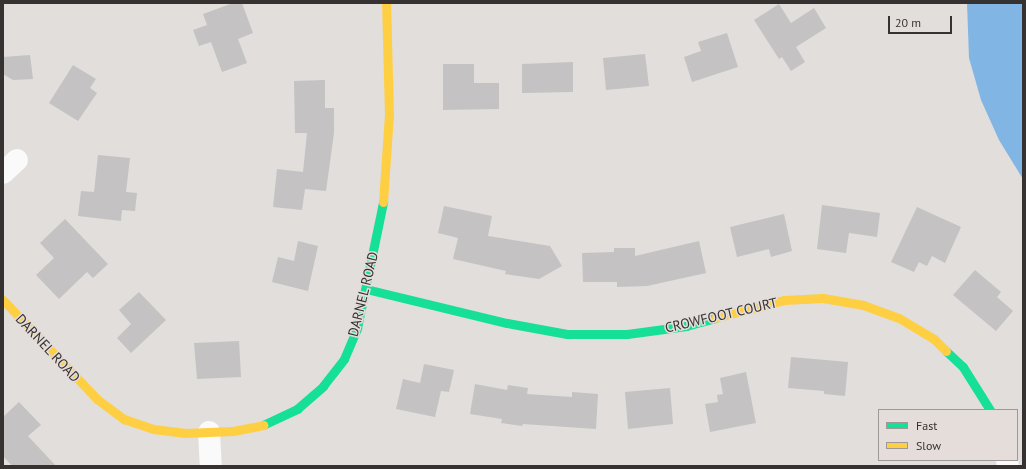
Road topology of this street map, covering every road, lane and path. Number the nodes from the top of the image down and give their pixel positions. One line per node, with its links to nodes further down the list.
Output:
1 (386, 3): 2 (street, DARNEL ROAD)
2 (366, 288): 4 (street, CROWFOOT COURT); 5 (street, DARNEL ROAD)
3 (3, 300): 5 (street, DARNEL ROAD)
4 (989, 409)
5 (209, 432): 6 (street)
6 (211, 466)

